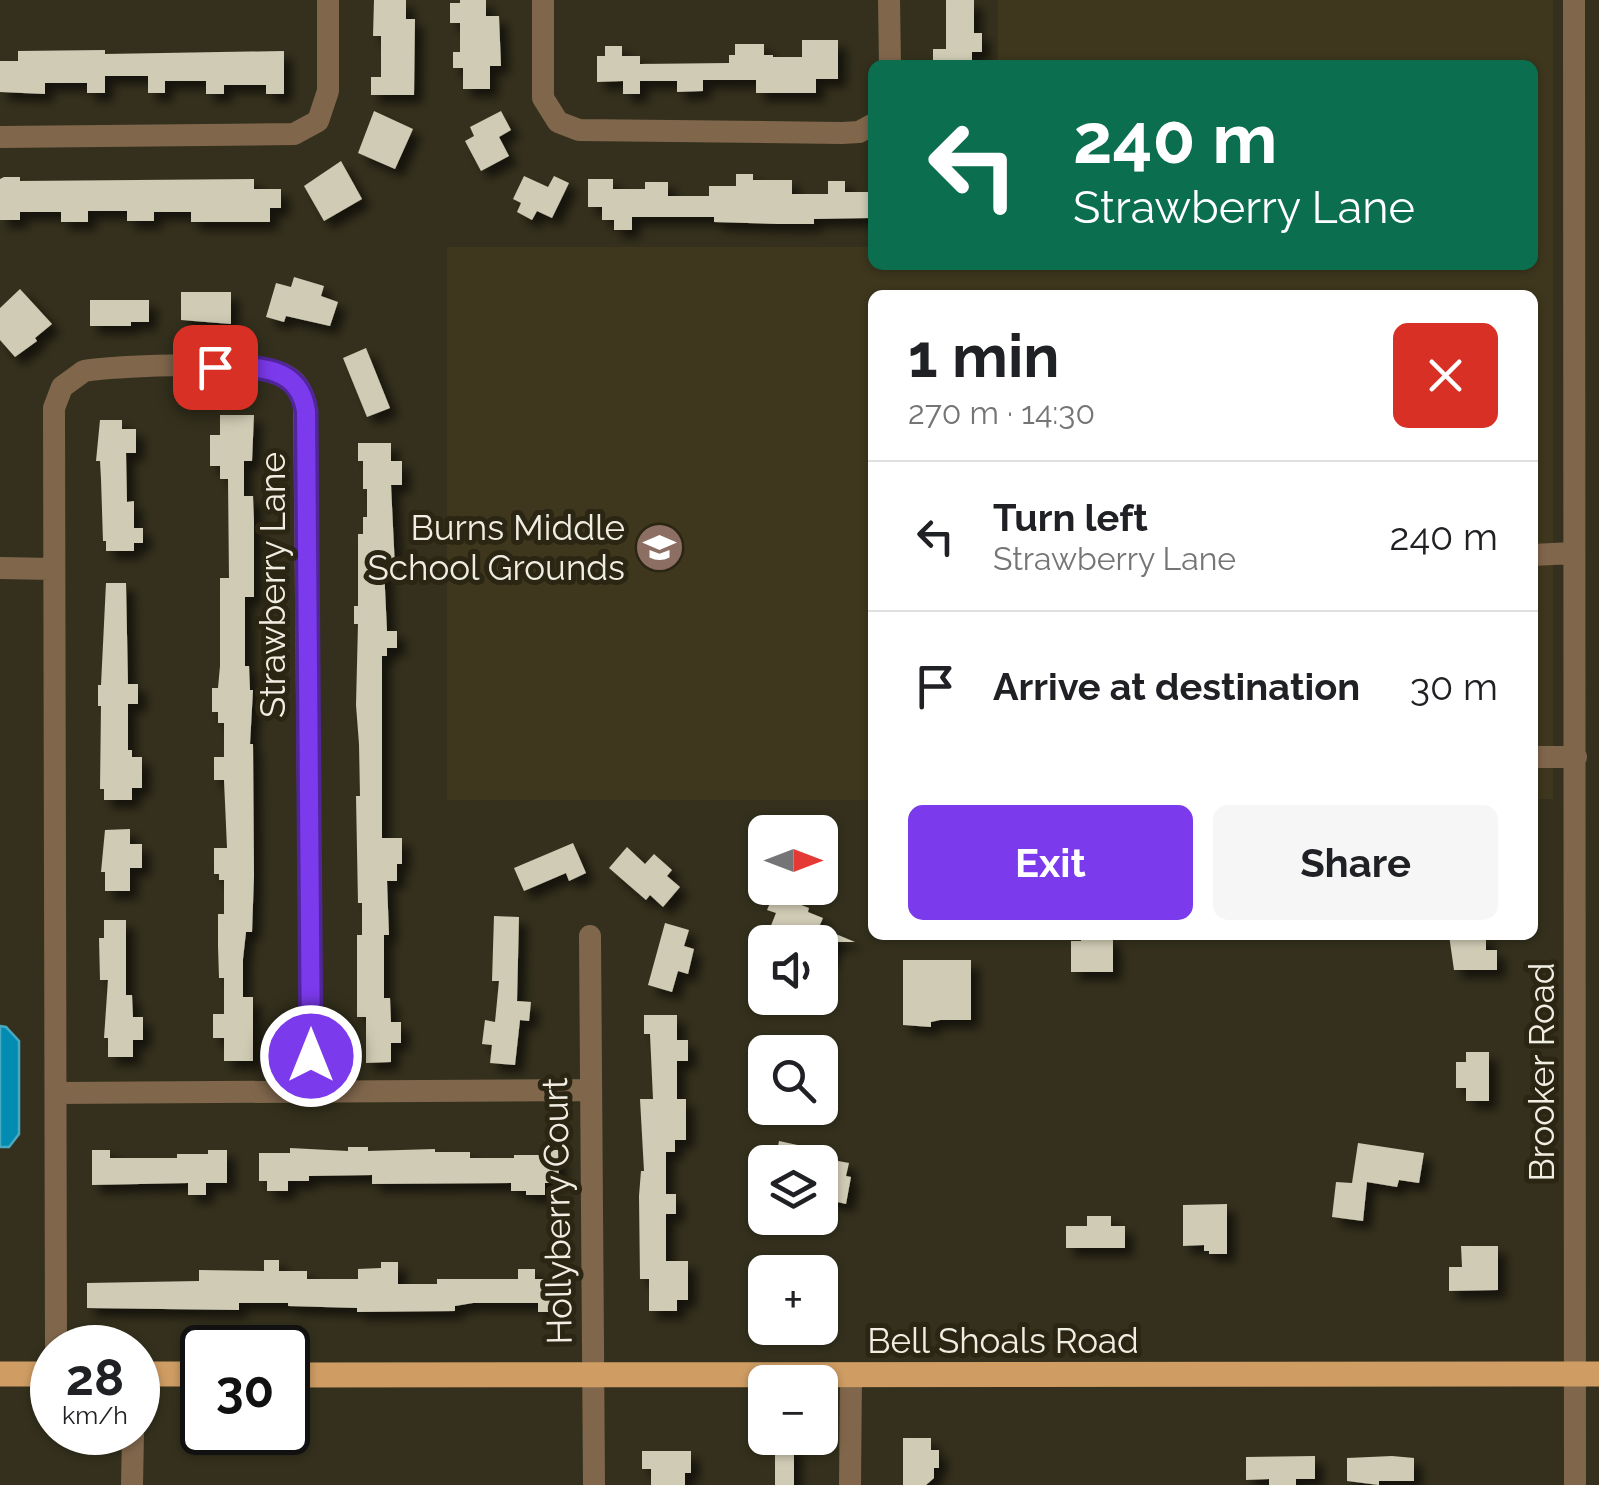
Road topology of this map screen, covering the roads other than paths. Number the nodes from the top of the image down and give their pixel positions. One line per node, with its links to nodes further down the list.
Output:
1 (328, 0): 7 (street)
2 (543, 0): 6 (street)
3 (890, 0): 5 (street)
4 (1574, 0): 8 (street, Brooker Road)
5 (890, 60)
6 (868, 127)
7 (0, 137)
8 (1574, 553): 9 (street); 12 (street, Brooker Road)
9 (1538, 555)
10 (0, 568): 11 (street)
11 (53, 569): 17 (street, Strawberry Lane); 18 (street, Strawberry Lane)
12 (1576, 756): 13 (street); 14 (street, Brooker Road)
13 (1538, 757)
14 (1587, 916): 23 (street, Brooker Road)
15 (590, 936): 16 (street, Hollyberry Court)
16 (589, 1090): 18 (street); 24 (street, Hollyberry Court)
17 (56, 1093): 18 (street); 19 (street, Strawberry Lane)
18 (312, 1094)
19 (56, 1325)
20 (0, 1374): 21 (main road)
21 (30, 1374)
22 (310, 1374): 24 (main road, Bell Shoals Road)
23 (1587, 1374): 25 (main road, Bell Shoals Road); 30 (street, Brooker Road)
24 (594, 1375): 25 (main road, Bell Shoals Road); 28 (street, Hollyberry Court)
25 (852, 1376): 29 (street)
26 (133, 1455): 27 (street)
27 (132, 1485)
28 (594, 1485)
29 (850, 1485)
30 (1575, 1485)

